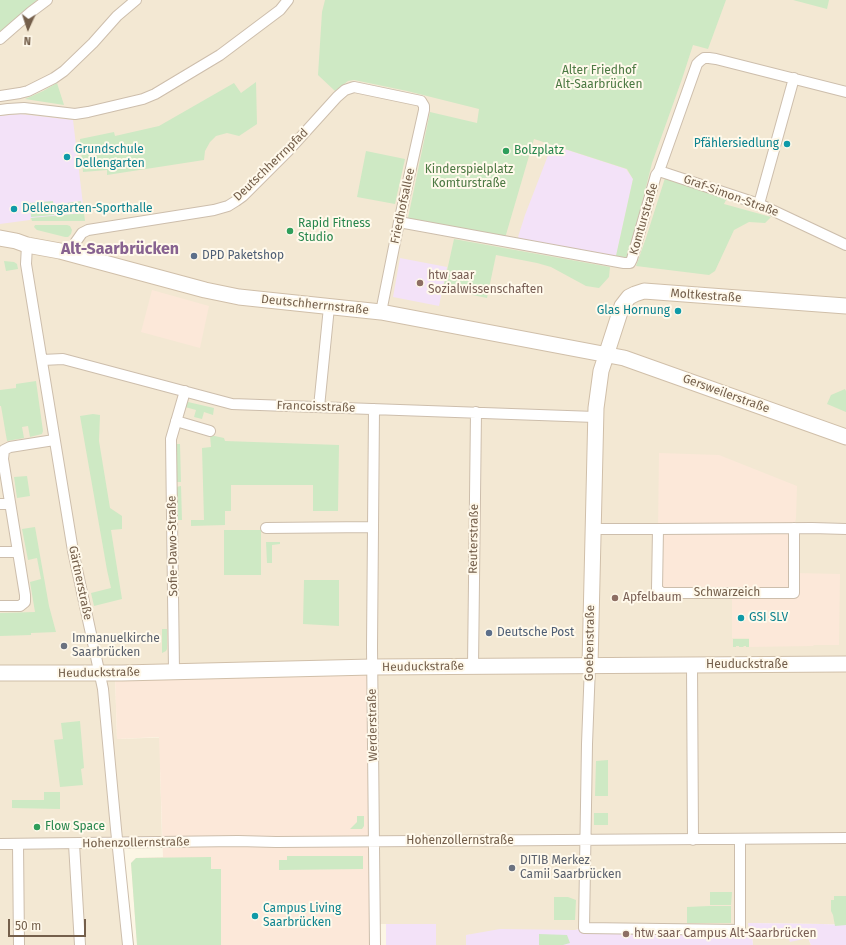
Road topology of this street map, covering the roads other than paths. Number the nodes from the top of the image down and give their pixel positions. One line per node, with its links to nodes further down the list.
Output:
1 (47, 0): 4 (street)
2 (136, 0): 7 (street)
3 (288, 0): 9 (street)
4 (0, 39)
5 (794, 78): 6 (street); 10 (street, Komturstraße); 11 (street)
6 (846, 92)
7 (0, 96)
8 (421, 101): 12 (street, Friedhofsallee); 17 (street, Deutschherrnpfad)
9 (0, 110)
10 (659, 171): 11 (street, Graf-Simon-Straße); 12 (street, Komturstraße)
11 (759, 204): 15 (street, Graf-Simon-Straße)
12 (399, 222): 20 (street, Friedhofsallee)
13 (0, 238): 14 (street, Deutschherrnstraße)
14 (27, 245): 16 (street, Deutschherrnstraße); 17 (street, Deutschherrnstraße); 22 (street, Gärtnerstraße)
15 (846, 245)
16 (0, 248)
17 (70, 254): 18 (street, Deutschherrnstraße)
18 (329, 306): 20 (street, Deutschherrnstraße); 24 (street)
19 (846, 306): 21 (street, Moltkestraße)
20 (381, 312): 21 (street, Deutschherrnstraße)
21 (606, 355): 27 (street, Goebenstraße); 30 (street, Gersweilerstraße)
22 (42, 360): 23 (street, Francoisstraße); 31 (street, Gärtnerstraße)
23 (185, 391): 24 (street, Francoisstraße); 28 (street, Sofie-Dawo-Straße)
24 (319, 407): 25 (street, Francoisstraße)
25 (374, 408): 26 (street, Francoisstraße); 34 (street, Werderstraße)
26 (476, 412): 27 (street, Francoisstraße); 44 (street, Reuterstraße)
27 (595, 417): 36 (street, Goebenstraße)
28 (176, 420): 29 (street); 47 (street, Sofie-Dawo-Straße)
29 (210, 431)
30 (846, 437)
31 (54, 440): 32 (street); 48 (street, Gärtnerstraße)
32 (5, 504): 40 (street)
33 (266, 528): 34 (street)
34 (373, 528): 46 (street, Werderstraße)
35 (794, 528): 37 (street); 37 (street, Schwarzeich); 38 (street)
36 (593, 529): 37 (street); 45 (street, Goebenstraße)
37 (658, 529)
38 (846, 529)
39 (0, 552): 40 (street)
40 (18, 552): 41 (street)
41 (0, 606)
42 (846, 664): 43 (street, Heuduckstraße)
43 (692, 665): 45 (street, Heuduckstraße); 53 (street)
44 (473, 666): 45 (street, Heuduckstraße); 46 (street, Heuduckstraße)
45 (590, 666): 52 (street, Goebenstraße)
46 (372, 667): 47 (street, Heuduckstraße); 54 (street, Werderstraße)
47 (174, 671): 48 (street, Heuduckstraße)
48 (100, 673): 49 (street, Heuduckstraße); 55 (street, Gärtnerstraße)
49 (0, 674)
50 (846, 838): 51 (street, Hohenzollernstraße)
51 (740, 839): 52 (street, Goebenstraße); 53 (street, Hohenzollernstraße)
52 (586, 840): 53 (street, Hohenzollernstraße); 54 (street, Hohenzollernstraße)
53 (693, 840)
54 (374, 841): 55 (street, Hohenzollernstraße); 62 (street, Werderstraße)
55 (117, 843): 58 (street, Hohenzollernstraße); 61 (street, Gärtnerstraße)
56 (0, 844): 57 (street, Hohenzollernstraße)
57 (18, 844): 58 (street, Hohenzollernstraße); 59 (street)
58 (74, 844): 60 (street, Hohenzollernstraße)
59 (19, 945)
60 (80, 945)
61 (128, 945)
62 (375, 945)

